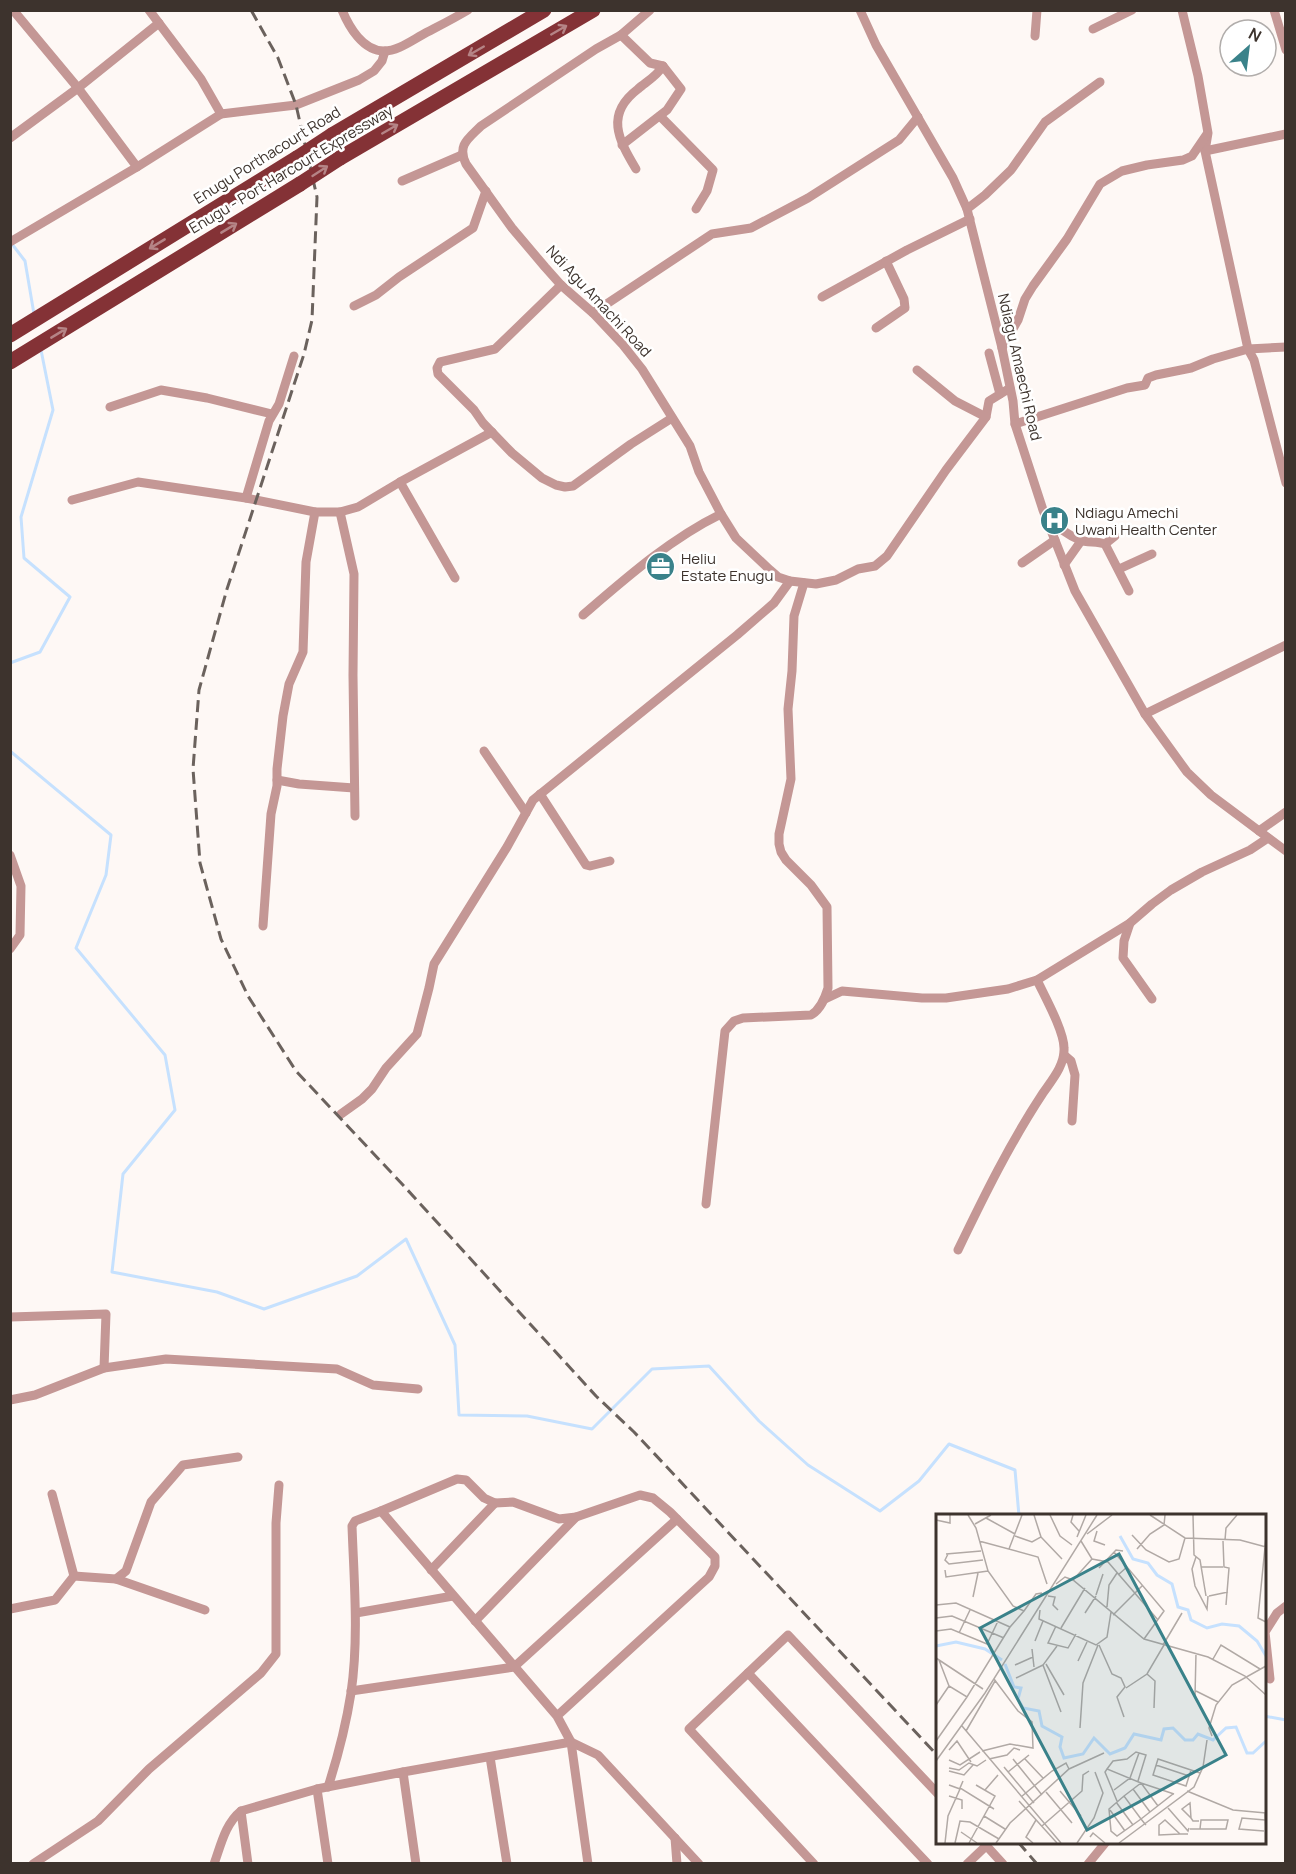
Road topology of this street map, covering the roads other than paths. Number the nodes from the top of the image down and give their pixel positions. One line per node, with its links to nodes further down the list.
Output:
1 (13, 10): 21 (street)
2 (149, 10): 13 (street)
3 (342, 10): 18 (street)
4 (468, 10): 18 (street)
5 (544, 10): 44 (highway, Enugu Porthacourt Road, one-way to 44, bridge)
6 (593, 10): 50 (highway, Enugu - Port Harcourt Expressway, one-way to 6, bridge)
7 (650, 10): 15 (street)
8 (1037, 10): 16 (street)
9 (1132, 10): 14 (street)
10 (1182, 10): 25 (street)
11 (1274, 10): 17 (street)
12 (862, 11): 24 (street, Ndiagu Amaechi Road)
13 (159, 23): 21 (street); 22 (street)
14 (1093, 29)
15 (621, 35): 19 (street); 30 (street)
16 (1035, 36)
17 (1286, 50)
18 (385, 51): 22 (street)
19 (663, 66): 23 (street); 28 (street)
20 (1100, 82): 36 (street)
21 (78, 88): 27 (street); 31 (street)
22 (221, 114): 31 (street)
23 (660, 116): 28 (street); 35 (street)
24 (918, 117): 36 (street, Ndiagu Amaechi Road); 42 (street)
25 (1208, 133): 29 (street); 46 (street)
26 (1286, 134): 29 (street)
27 (10, 138)
28 (622, 146): 32 (street)
29 (1205, 151): 47 (street)
30 (462, 155): 33 (street); 34 (street, Ndi Agu Amachi Road)
31 (137, 167): 37 (street)
32 (636, 169)
33 (402, 181)
34 (486, 191): 39 (street, Ndi Agu Amachi Road); 41 (street)
35 (696, 209)
36 (968, 214): 38 (street); 46 (street, Ndiagu Amaechi Road)
37 (10, 242)
38 (886, 261): 40 (street); 43 (street)
39 (561, 285): 42 (street, Ndi Agu Amachi Road); 59 (street)
40 (822, 297)
41 (354, 306)
42 (593, 313): 57 (street, Ndi Agu Amachi Road)
43 (876, 328)
44 (10, 335)
45 (1286, 347): 47 (street)
46 (1002, 348): 52 (street, Ndiagu Amaechi Road)
47 (1248, 349): 58 (street); 61 (street)
48 (988, 353): 53 (street)
49 (294, 356): 55 (street)
50 (10, 362)
51 (917, 370): 56 (street)
52 (1010, 388): 53 (street, Ndi Agu Amachi Road); 58 (street, Ndiagu Amaechi Road)
53 (1000, 394): 56 (street, Ndi Agu Amachi Road)
54 (110, 407): 55 (street)
55 (272, 414): 62 (street)
56 (986, 417): 78 (street, Ndi Agu Amachi Road)
57 (672, 418): 59 (street); 67 (street, Ndi Agu Amachi Road)
58 (1015, 424): 64 (street, Ndiagu Amaechi Road)
59 (492, 432): 60 (street)
60 (400, 482): 66 (street); 76 (street)
61 (1286, 483)
62 (246, 498): 63 (street); 65 (street)
63 (72, 500)
64 (1043, 510): 69 (street, Ndiagu Amaechi Road); 70 (street)
65 (315, 512): 66 (street); 84 (street)
66 (340, 512): 85 (street)
67 (721, 514): 77 (street, Ndi Agu Amachi Road); 80 (street)
68 (1115, 536): 71 (street)
69 (1055, 540): 73 (street); 74 (street, Ndiagu Amaechi Road)
70 (1081, 541): 71 (street); 74 (street)
71 (1104, 544): 75 (street)
72 (1152, 554): 75 (street)
73 (1022, 563)
74 (1064, 565): 82 (street, Ndiagu Amaechi Road)
75 (1119, 569): 79 (street)
76 (455, 578)
77 (789, 581): 78 (street, Ndi Agu Amachi Road); 86 (street)
78 (804, 584): 98 (street)
79 (1129, 591)
80 (584, 615)
81 (1286, 645): 82 (street)
82 (1145, 714): 90 (street, Ndiagu Amaechi Road)
83 (484, 751): 88 (street)
84 (277, 780): 85 (street); 96 (street)
85 (354, 788): 89 (street)
86 (540, 794): 88 (street); 94 (street)
87 (1286, 812): 90 (street)
88 (526, 813): 104 (street)
89 (355, 816)
90 (1259, 831): 91 (street, Ndiagu Amaechi Road)
91 (1268, 838): 92 (street, Ndiagu Amaechi Road); 95 (street)
92 (1284, 849)
93 (10, 855): 97 (street)
94 (610, 861)
95 (1130, 923): 99 (street); 102 (street)
96 (263, 926)
97 (10, 949)
98 (829, 980): 100 (street); 101 (street)
99 (1037, 981): 100 (street); 103 (street)
100 (842, 991): 101 (street)
101 (825, 999): 106 (street)
102 (1152, 999)
103 (1064, 1055): 105 (street); 107 (street)
104 (341, 1113)
105 (1072, 1121)
106 (706, 1204)
107 (958, 1250)
108 (10, 1317): 109 (street)
109 (104, 1368): 110 (street); 111 (street)
110 (418, 1389)
111 (10, 1400)
112 (238, 1457): 121 (street)
113 (279, 1485): 145 (street)
114 (52, 1494): 120 (street)
115 (495, 1503): 116 (street); 117 (street); 119 (street)
116 (381, 1511): 119 (street); 126 (street)
117 (576, 1517): 118 (street); 127 (street)
118 (677, 1519): 130 (street); 134 (street)
119 (431, 1570): 122 (street)
120 (74, 1576): 121 (street); 124 (street)
121 (116, 1579): 125 (street)
122 (453, 1596): 126 (street); 127 (street)
123 (1286, 1606): 128 (street)
124 (10, 1609)
125 (204, 1610)
126 (356, 1613): 133 (street)
127 (475, 1621): 130 (street)
128 (1266, 1630)
129 (1266, 1641): 132 (street)
130 (514, 1667): 133 (street); 134 (street)
131 (748, 1673): 140 (street); 154 (street); 155 (street)
132 (1270, 1679)
133 (351, 1691): 138 (street)
134 (557, 1716): 135 (street)
135 (571, 1742): 136 (street); 142 (street); 151 (street)
136 (490, 1757): 137 (street); 150 (street)
137 (403, 1772): 138 (street); 149 (street)
138 (328, 1787): 139 (street)
139 (317, 1789): 141 (street); 148 (street)
140 (936, 1792)
141 (241, 1811): 146 (street); 147 (street)
142 (675, 1838): 152 (street); 153 (street)
143 (985, 1844): 156 (street); 157 (street)
144 (1104, 1844): 158 (street)
145 (33, 1863)
146 (214, 1863)
147 (248, 1863)
148 (328, 1863)
149 (416, 1863)
150 (507, 1863)
151 (588, 1863)
152 (677, 1863)
153 (699, 1863)
154 (814, 1863)
155 (928, 1863)
156 (967, 1863)
157 (1003, 1863)
158 (1088, 1863)

